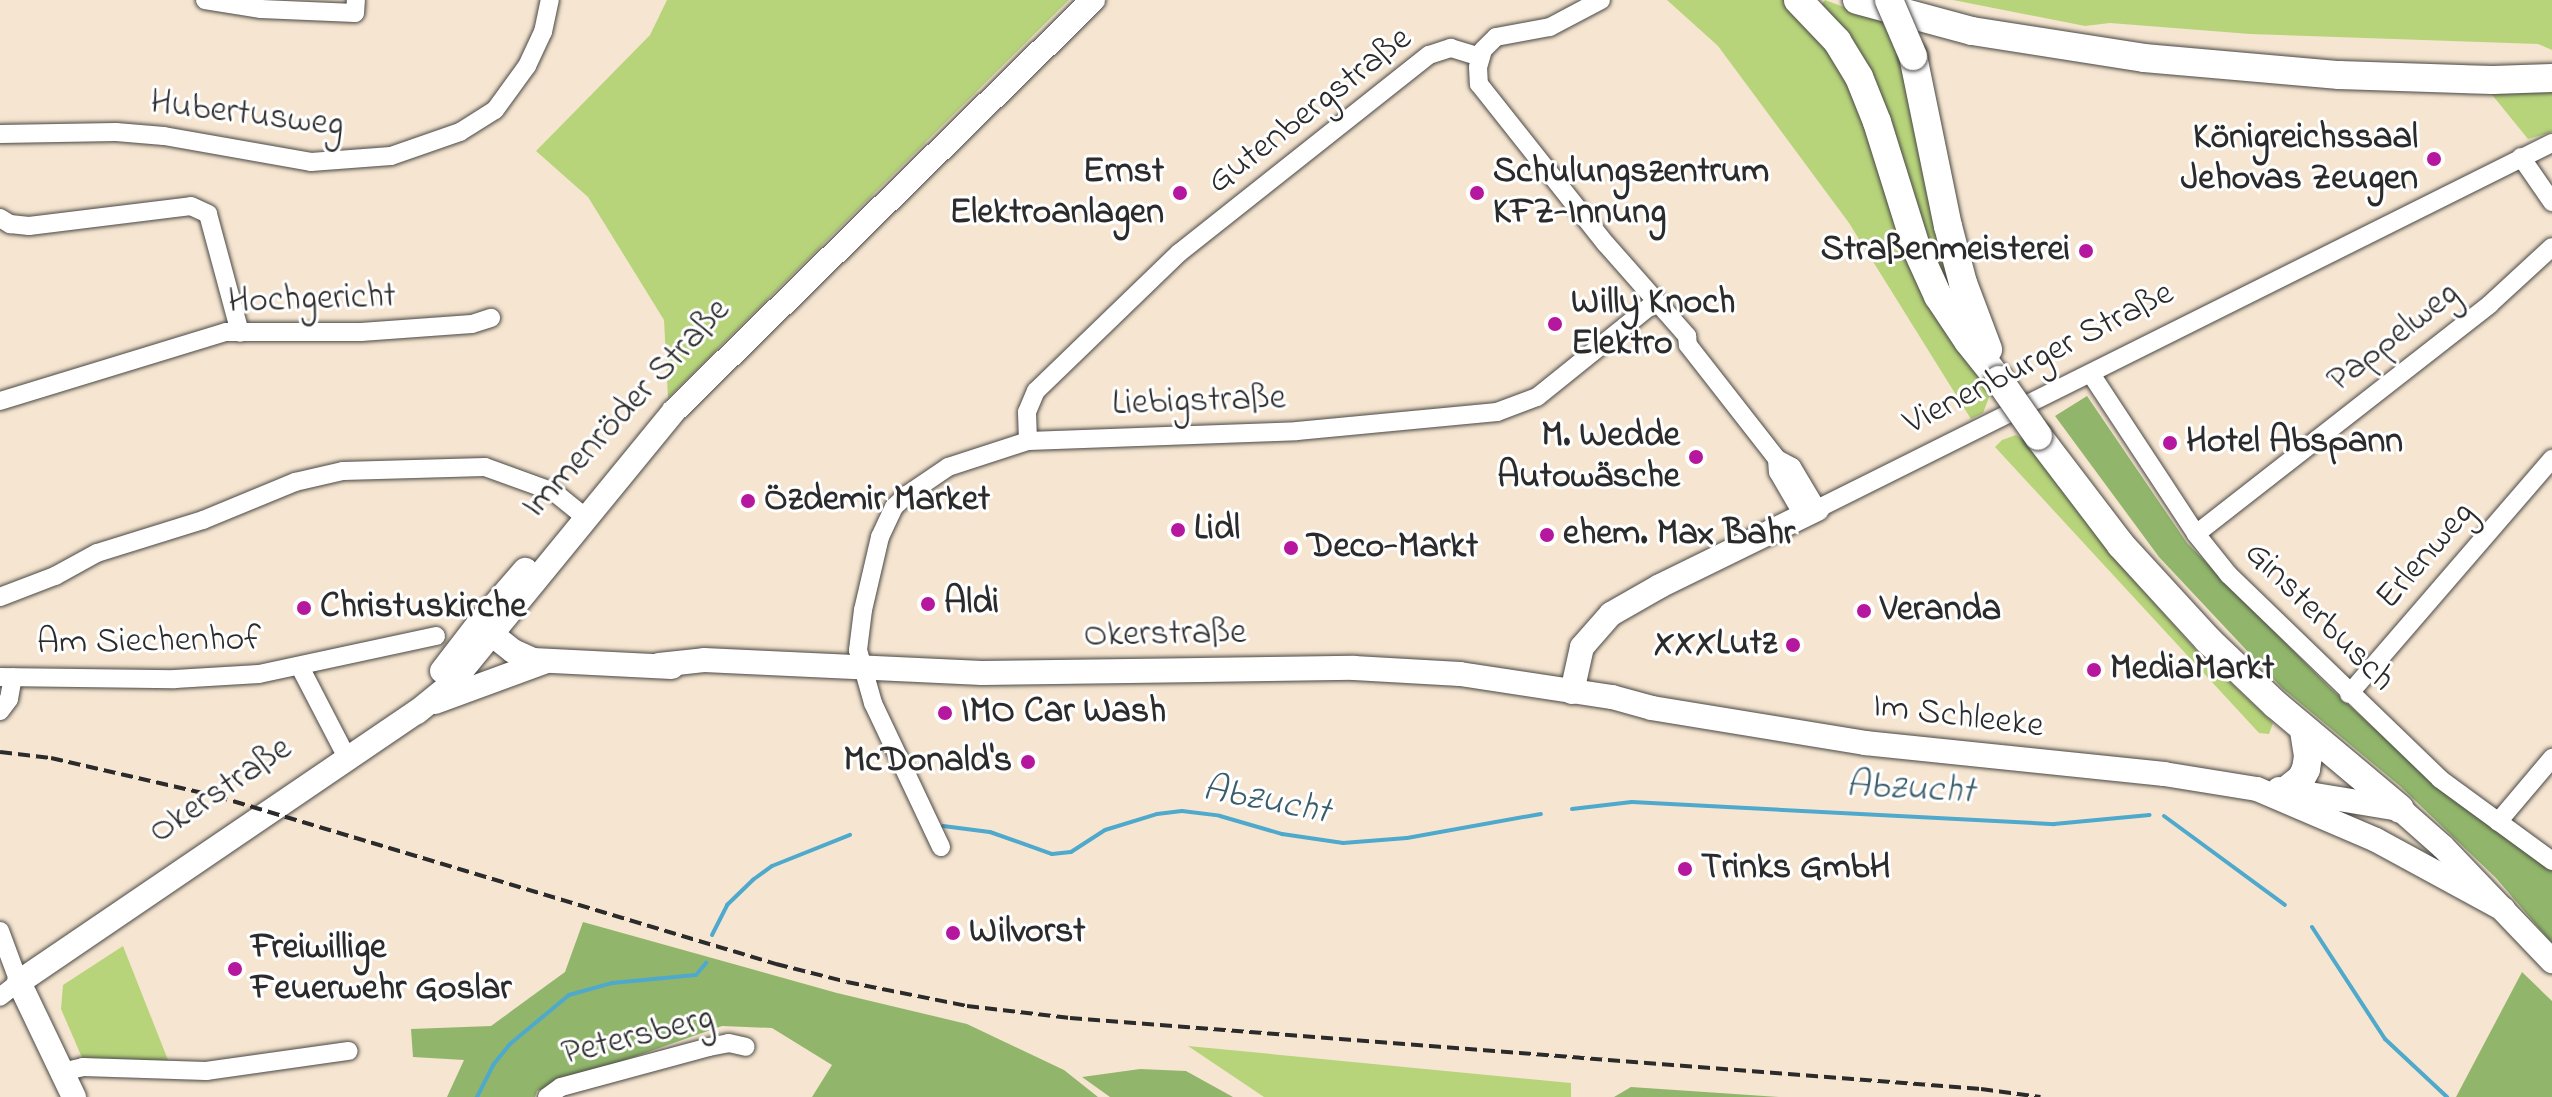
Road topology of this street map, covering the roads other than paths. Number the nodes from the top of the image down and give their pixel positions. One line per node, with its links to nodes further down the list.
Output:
1 (205, 0): 2 (street)
2 (356, 0)
3 (550, 0): 13 (street, Hubertusweg)
4 (1093, 0): 19 (main road, Immenröder Straße)
5 (1601, 0): 10 (street)
6 (1798, 0): 24 (highway)
7 (1857, 0): 12 (highway)
8 (1889, 0): 24 (highway, bridge)
9 (1913, 0): 11 (highway)
10 (1481, 57): 20 (street); 26 (street, Gutenbergstraße)
11 (2552, 60)
12 (2552, 78)
13 (0, 134)
14 (2552, 143): 15 (street, Vienenburger Straße)
15 (2521, 157): 16 (street); 23 (street, Vienenburger Straße)
16 (2552, 202)
17 (0, 218): 22 (street)
18 (2552, 247): 30 (street, Pappelweg)
19 (828, 257): 29 (main road, Immenröder Straße); 32 (main road, Immenröder Straße)
20 (1655, 302): 26 (street, Liebigstraße); 28 (street)
21 (491, 318): 22 (street, Hochgericht)
22 (240, 333): 25 (street, Hochgericht)
23 (2091, 374): 28 (street, Vienenburger Straße); 30 (street, Ginsterbusch)
24 (1999, 380): 42 (highway, bridge)
25 (0, 401)
26 (1028, 441): 36 (street, Liebigstraße)
27 (2552, 459): 39 (street, Erlenweg)
28 (1810, 512): 38 (main road, Vienenburger Straße)
29 (580, 513): 31 (street); 32 (main road, Immenröder Straße)
30 (2196, 534): 39 (street, Ginsterbusch)
31 (0, 597)
32 (483, 629): 34 (main road, Okerstraße); 40 (main road); 43 (main road, Okerstraße)
33 (436, 636): 35 (street, Am Siechenhof)
34 (549, 660): 36 (main road, Okerstraße); 40 (main road)
35 (300, 667): 37 (street, Am Siechenhof); 43 (street, Am Siechenhof)
36 (861, 669): 38 (main road, Okerstraße); 50 (street, Liebigstraße)
37 (6, 677): 41 (street)
38 (1575, 693): 46 (main road, Im Schleeke)
39 (2349, 694): 49 (street, Ginsterbusch)
40 (425, 705): 45 (main road, Okerstraße)
41 (0, 711)
42 (2304, 730): 47 (highway); 48 (highway)
43 (344, 752): 45 (main road, Okerstraße)
44 (2552, 758): 49 (street)
45 (309, 780): 56 (main road, Okerstraße)
46 (2257, 789): 47 (main road, Im Schleeke); 52 (main road, Im Schleeke)
47 (2288, 789): 48 (main road, Im Schleeke)
48 (2400, 809): 52 (main road, Im Schleeke)
49 (2498, 822): 51 (street, Ginsterbusch)
50 (941, 847)
51 (2552, 861)
52 (2503, 909): 55 (main road, Im Schleeke)
53 (0, 931): 56 (street)
54 (0, 947): 56 (street)
55 (2552, 961)
56 (10, 981): 59 (main road)
57 (746, 1047): 62 (street, Petersberg)
58 (349, 1051): 59 (street)
59 (62, 1072): 60 (main road); 61 (main road)
60 (67, 1097)
61 (74, 1097)
62 (547, 1097)

